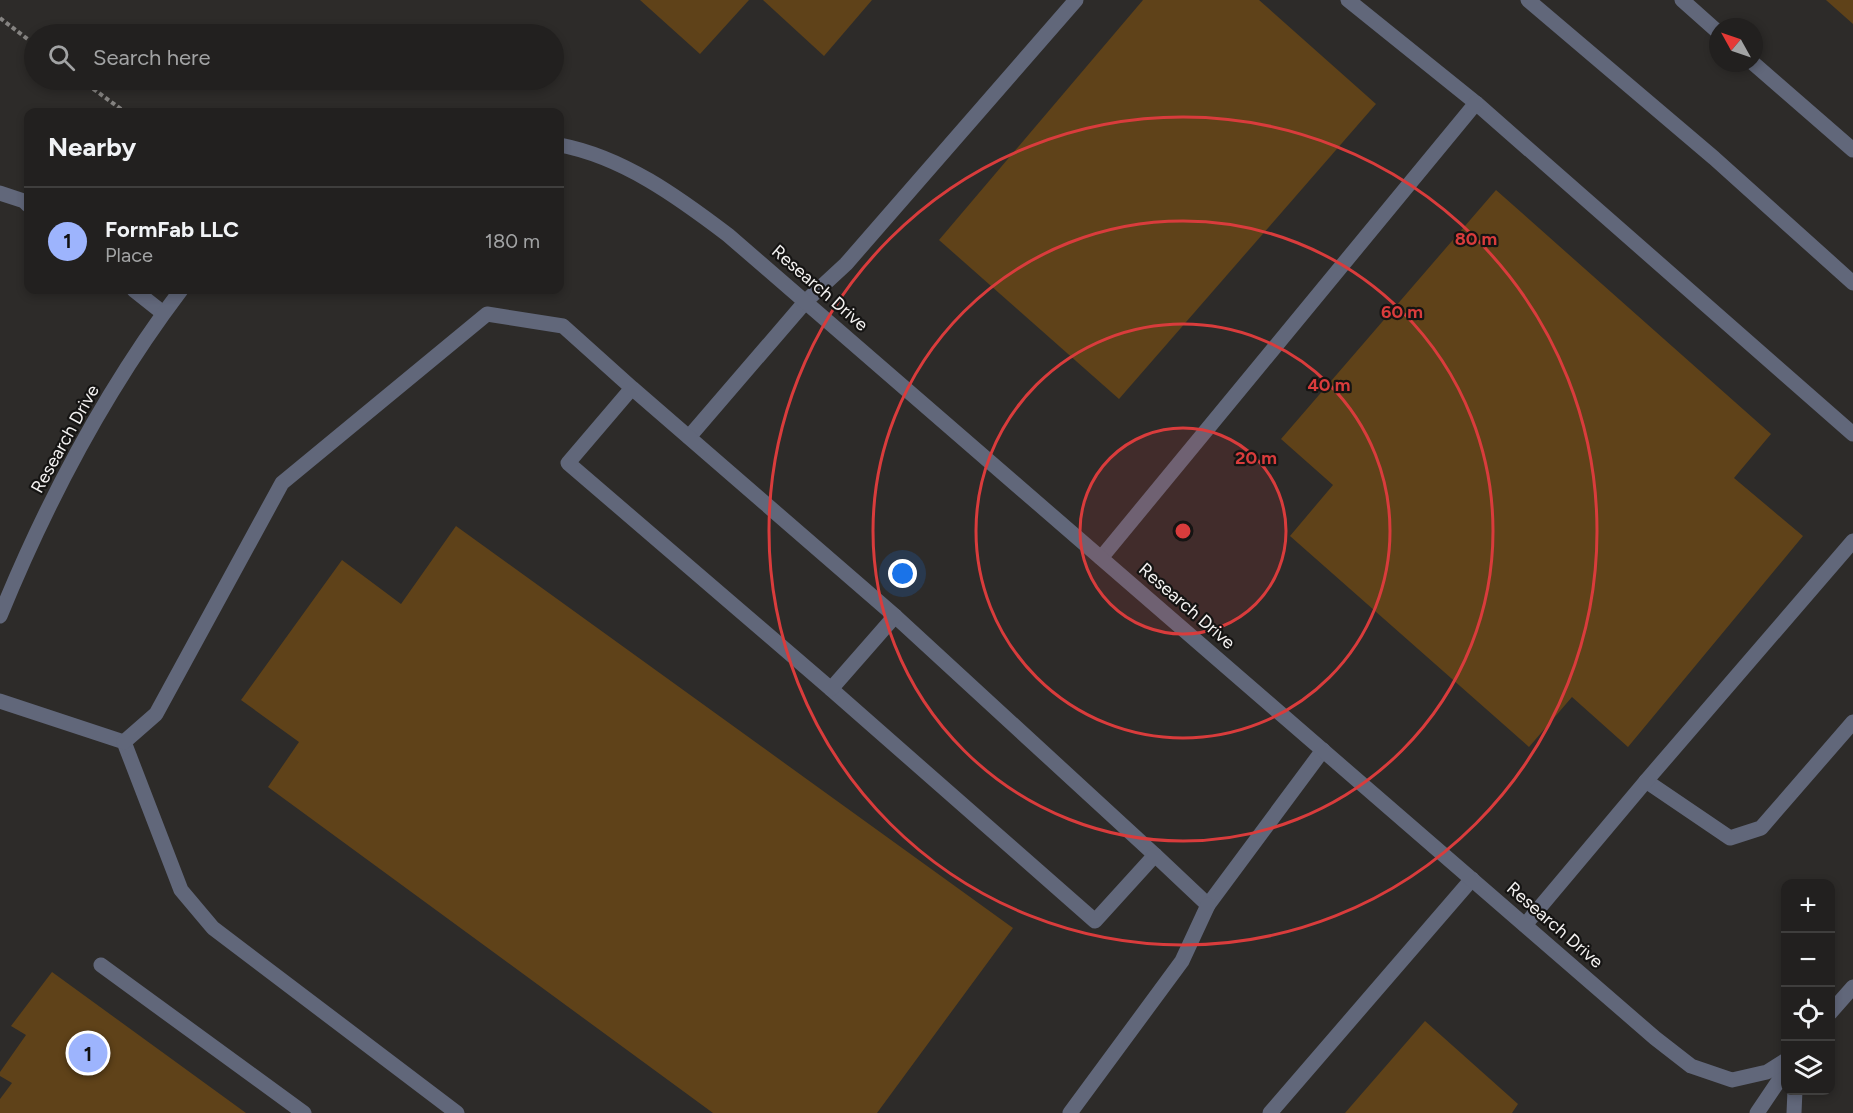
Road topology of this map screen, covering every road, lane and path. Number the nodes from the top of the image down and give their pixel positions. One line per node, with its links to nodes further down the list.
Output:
1 (1076, 0): 19 (street)
2 (1348, 0): 10 (street)
3 (1528, 0): 16 (street)
4 (1682, 0): 6 (street)
5 (0, 18): 7 (path)
6 (1709, 25)
7 (24, 36)
8 (1763, 72): 13 (street)
9 (95, 90): 11 (path)
10 (1476, 104): 22 (street); 25 (street)
11 (120, 108)
12 (564, 146): 19 (street, Research Drive)
13 (1853, 150)
14 (0, 193): 15 (street)
15 (24, 202)
16 (1853, 283)
17 (139, 294): 20 (street)
18 (178, 294): 20 (street, Research Drive)
19 (806, 302): 23 (street); 25 (street, Research Drive)
20 (163, 313): 26 (street, Research Drive)
21 (632, 388): 23 (street); 28 (street); 31 (street)
22 (1853, 434)
23 (689, 438): 27 (street)
24 (1853, 541): 33 (street)
25 (1101, 558): 32 (street, Research Drive)
26 (0, 616)
27 (895, 616): 28 (street); 34 (street)
28 (831, 689): 34 (street)
29 (0, 701): 31 (street)
30 (1853, 722): 33 (street)
31 (124, 742): 45 (street)
32 (1323, 750): 35 (street, Research Drive); 36 (street)
33 (1646, 781): 37 (street)
34 (1155, 855): 36 (street)
35 (1472, 879): 37 (street, Research Drive); 47 (street)
36 (1208, 904): 46 (street)
37 (1526, 925): 41 (street, Research Drive)
38 (101, 964): 44 (street)
39 (1853, 987): 40 (street)
40 (1835, 1007)
41 (1781, 1063)
42 (1781, 1076): 48 (street)
43 (1795, 1095): 49 (street)
44 (304, 1113)
45 (457, 1113)
46 (1070, 1113)
47 (1270, 1113)
48 (1757, 1113)
49 (1794, 1113)

